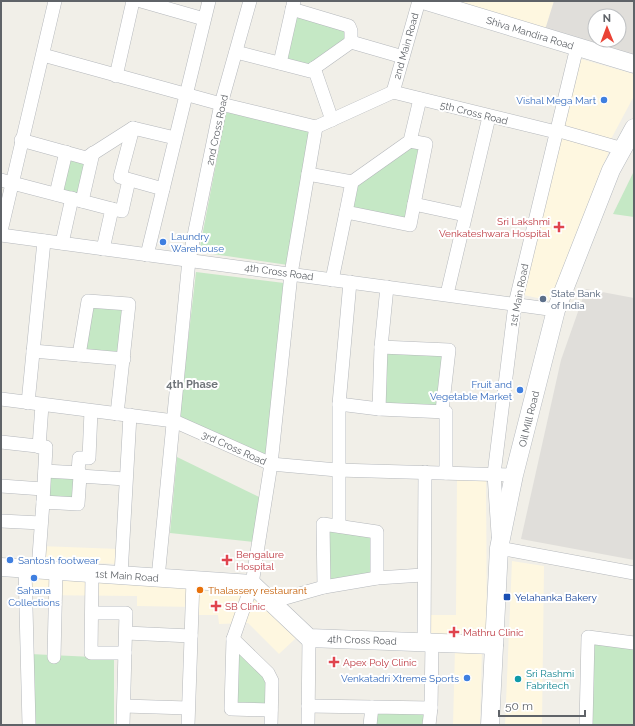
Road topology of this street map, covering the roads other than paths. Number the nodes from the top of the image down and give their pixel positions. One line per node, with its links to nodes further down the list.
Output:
1 (55, 1): 13 (street)
2 (134, 1): 18 (street)
3 (141, 1): 9 (street)
4 (209, 1): 9 (street)
5 (250, 1): 12 (street, 2nd Cross Road)
6 (419, 1): 14 (street, 2nd Main Road)
7 (426, 1): 11 (street, Shiva Mandira Road)
8 (293, 5): 10 (street); 15 (street)
9 (204, 19): 20 (street)
10 (351, 42): 14 (street); 17 (street)
11 (577, 47): 16 (street, Shiva Mandira Road); 28 (street, 1st Main Road)
12 (236, 52): 15 (street); 22 (street, 2nd Cross Road)
13 (43, 55): 18 (street); 30 (street)
14 (403, 57): 19 (street, 2nd Main Road)
15 (280, 63): 17 (street)
16 (634, 64)
17 (314, 68): 24 (street)
18 (116, 76): 20 (street)
19 (393, 92): 21 (street, 5th Cross Road); 24 (street)
20 (186, 94): 22 (street); 29 (street)
21 (420, 99): 23 (street, 5th Cross Road); 31 (street)
22 (221, 104): 25 (street); 52 (street, 2nd Cross Road)
23 (489, 117): 28 (street, 5th Cross Road); 45 (street)
24 (332, 120): 25 (street)
25 (316, 127): 35 (street)
26 (133, 128): 29 (street); 34 (street); 36 (street)
27 (634, 128): 32 (street, Oil Mill Road)
28 (556, 131): 32 (street, 5th Cross Road); 58 (street, 1st Main Road)
29 (175, 138): 39 (street)
30 (21, 140): 33 (street); 37 (street)
31 (410, 140): 38 (street); 42 (street)
32 (623, 149): 59 (street, Oil Mill Road)
33 (66, 152): 34 (street); 40 (street)
34 (93, 153): 41 (street)
35 (308, 174): 38 (street); 53 (street)
36 (129, 180): 39 (street); 43 (street)
37 (6, 181): 40 (street); 46 (street)
38 (352, 182): 44 (street)
39 (163, 189): 51 (street)
40 (56, 194): 41 (street)
41 (77, 200): 43 (street); 49 (street)
42 (414, 204): 44 (street); 45 (street)
43 (112, 209): 50 (street)
44 (346, 212): 54 (street)
45 (465, 215): 57 (street)
46 (1, 231)
47 (1, 235): 48 (street, 4th Cross Road)
48 (44, 241): 49 (street, 4th Cross Road); 61 (street)
49 (62, 244): 50 (street, 4th Cross Road)
50 (104, 249): 51 (street, 4th Cross Road)
51 (147, 255): 52 (street, 4th Cross Road)
52 (189, 260): 53 (street, 4th Cross Road); 72 (street, 2nd Cross Road)
53 (291, 274): 54 (street, 4th Cross Road); 75 (street)
54 (332, 280): 55 (street, 4th Cross Road)
55 (350, 282): 56 (street, 4th Cross Road); 66 (street)
56 (387, 287): 57 (street, 4th Cross Road); 60 (street)
57 (447, 294): 58 (street, 4th Cross Road)
58 (515, 304): 59 (street, 4th Cross Road); 80 (street, 1st Main Road)
59 (556, 310): 82 (street, Oil Mill Road)
60 (381, 348): 68 (street); 70 (street)
61 (33, 352): 62 (street); 65 (street)
62 (79, 355): 63 (street); 63 (street)
63 (124, 359): 71 (street)
64 (1, 400): 65 (street, 3rd Cross Road)
65 (28, 403): 67 (street, 3rd Cross Road)
66 (339, 404): 68 (street); 76 (street)
67 (42, 405): 69 (street, 3rd Cross Road); 74 (street)
68 (379, 409): 70 (street)
69 (91, 411): 71 (street, 3rd Cross Road); 81 (street)
70 (442, 411): 79 (street)
71 (124, 415): 72 (street, 3rd Cross Road); 83 (street)
72 (174, 421): 75 (street, 3rd Cross Road); 97 (street, 2nd Cross Road)
73 (1, 442): 74 (street)
74 (39, 446): 77 (street)
75 (270, 464): 76 (street, 3rd Cross Road); 100 (street)
76 (338, 470): 78 (street, 3rd Cross Road); 88 (street)
77 (45, 471): 81 (street); 85 (street)
78 (425, 472): 79 (street, 3rd Cross Road); 96 (street)
79 (446, 473): 80 (street, 3rd Cross Road)
80 (494, 474): 82 (street, 3rd Cross Road); 89 (street, 1st Main Road)
81 (79, 475): 83 (street); 85 (street)
82 (514, 475): 89 (street, Oil Mill Road)
83 (125, 479): 95 (street)
84 (1, 486): 85 (street)
85 (43, 495): 87 (street)
86 (1, 521): 87 (street)
87 (41, 523): 91 (street)
88 (339, 526): 98 (street); 101 (street)
89 (499, 548): 94 (street); 110 (street, Oil Mill Road)
90 (1, 567): 91 (street, 1st Main Road)
91 (32, 569): 92 (street, 1st Main Road); 119 (street)
92 (56, 571): 93 (street, 1st Main Road); 112 (street)
93 (92, 573): 95 (street, 1st Main Road); 103 (street)
94 (634, 573)
95 (121, 575): 97 (street, 1st Main Road)
96 (423, 575): 98 (street); 109 (street)
97 (158, 578): 99 (street, 1st Main Road)
98 (377, 578): 101 (street)
99 (193, 580): 100 (street, 1st Main Road); 105 (street)
100 (252, 584): 102 (street); 107 (street)
101 (324, 587): 102 (street)
102 (271, 602): 106 (street)
103 (92, 613): 104 (street); 111 (street)
104 (126, 633): 105 (street); 111 (street)
105 (191, 636): 116 (street)
106 (309, 638): 109 (street, 4th Cross Road); 114 (street)
107 (233, 639): 118 (street); 118 (street)
108 (634, 642): 127 (street)
109 (428, 643): 110 (street, 4th Cross Road); 117 (street)
110 (494, 645): 126 (street, Oil Mill Road)
111 (125, 653): 113 (street)
112 (54, 657)
113 (124, 706): 116 (street); 120 (street)
114 (308, 706): 115 (street); 123 (street)
115 (372, 707): 117 (street); 124 (street)
116 (188, 708): 121 (street)
117 (431, 708): 125 (street)
118 (271, 710): 122 (street)
119 (29, 725)
120 (123, 725)
121 (188, 725)
122 (271, 725)
123 (308, 725)
124 (370, 725)
125 (429, 725)
126 (490, 725)
127 (586, 725)

